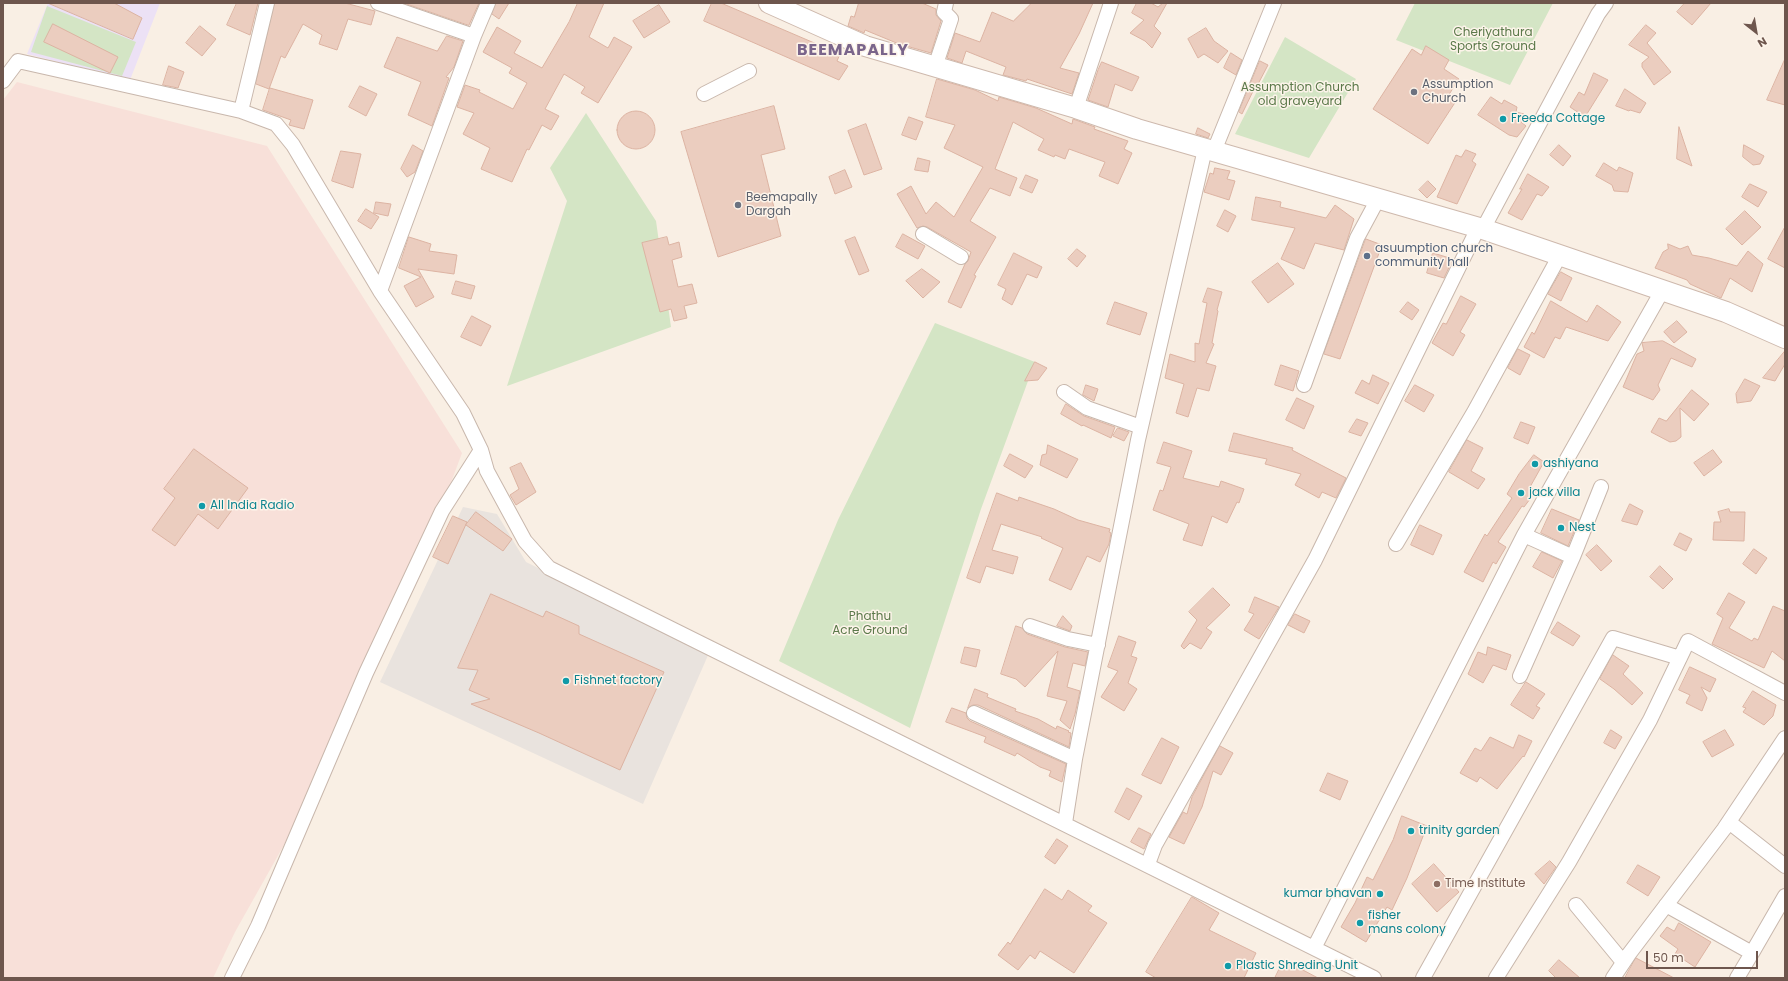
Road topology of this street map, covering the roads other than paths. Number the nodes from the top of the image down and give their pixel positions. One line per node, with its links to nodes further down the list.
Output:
1 (267, 3): 15 (street)
2 (378, 3): 9 (street)
3 (488, 3): 9 (street)
4 (769, 3): 10 (main road)
5 (946, 3): 10 (street)
6 (1112, 3): 14 (street)
7 (1274, 3): 16 (street)
8 (1606, 3): 18 (street)
9 (474, 36): 22 (street)
10 (935, 67): 14 (main road)
11 (749, 71): 13 (street)
12 (3, 81): 15 (street)
13 (704, 94)
14 (1076, 108): 16 (main road)
15 (242, 111): 22 (street)
16 (1209, 150): 17 (main road); 27 (street)
17 (1378, 199): 18 (main road); 25 (street)
18 (1480, 229): 20 (main road); 43 (street)
19 (923, 234): 21 (street)
20 (1560, 255): 23 (main road); 31 (street)
21 (961, 257)
22 (380, 291): 28 (street)
23 (1662, 291): 24 (main road); 30 (street)
24 (1785, 338)
25 (1304, 385)
26 (1064, 392): 27 (street)
27 (1141, 427): 34 (street)
28 (481, 450): 42 (street); 51 (street)
29 (1601, 487): 32 (street)
30 (1524, 535): 32 (street); 48 (street)
31 (1396, 544)
32 (1573, 557): 36 (street)
33 (1030, 626): 34 (street)
34 (1098, 645): 40 (street)
35 (1680, 658): 37 (street); 53 (street); 54 (street)
36 (1520, 676)
37 (1785, 693)
38 (974, 713): 40 (street)
39 (1785, 738): 41 (street)
40 (1076, 760): 42 (street)
41 (1729, 822): 44 (street); 47 (street)
42 (1065, 823): 43 (street)
43 (1148, 864): 48 (street)
44 (1785, 866)
45 (1785, 896): 49 (street)
46 (1576, 905): 50 (street)
47 (1666, 906): 49 (street); 50 (street)
48 (1314, 948): 52 (street)
49 (1752, 953): 56 (street)
50 (1623, 962): 55 (street)
51 (232, 978)
52 (1374, 978)
53 (1423, 978)
54 (1496, 978)
55 (1613, 978)
56 (1737, 978)

